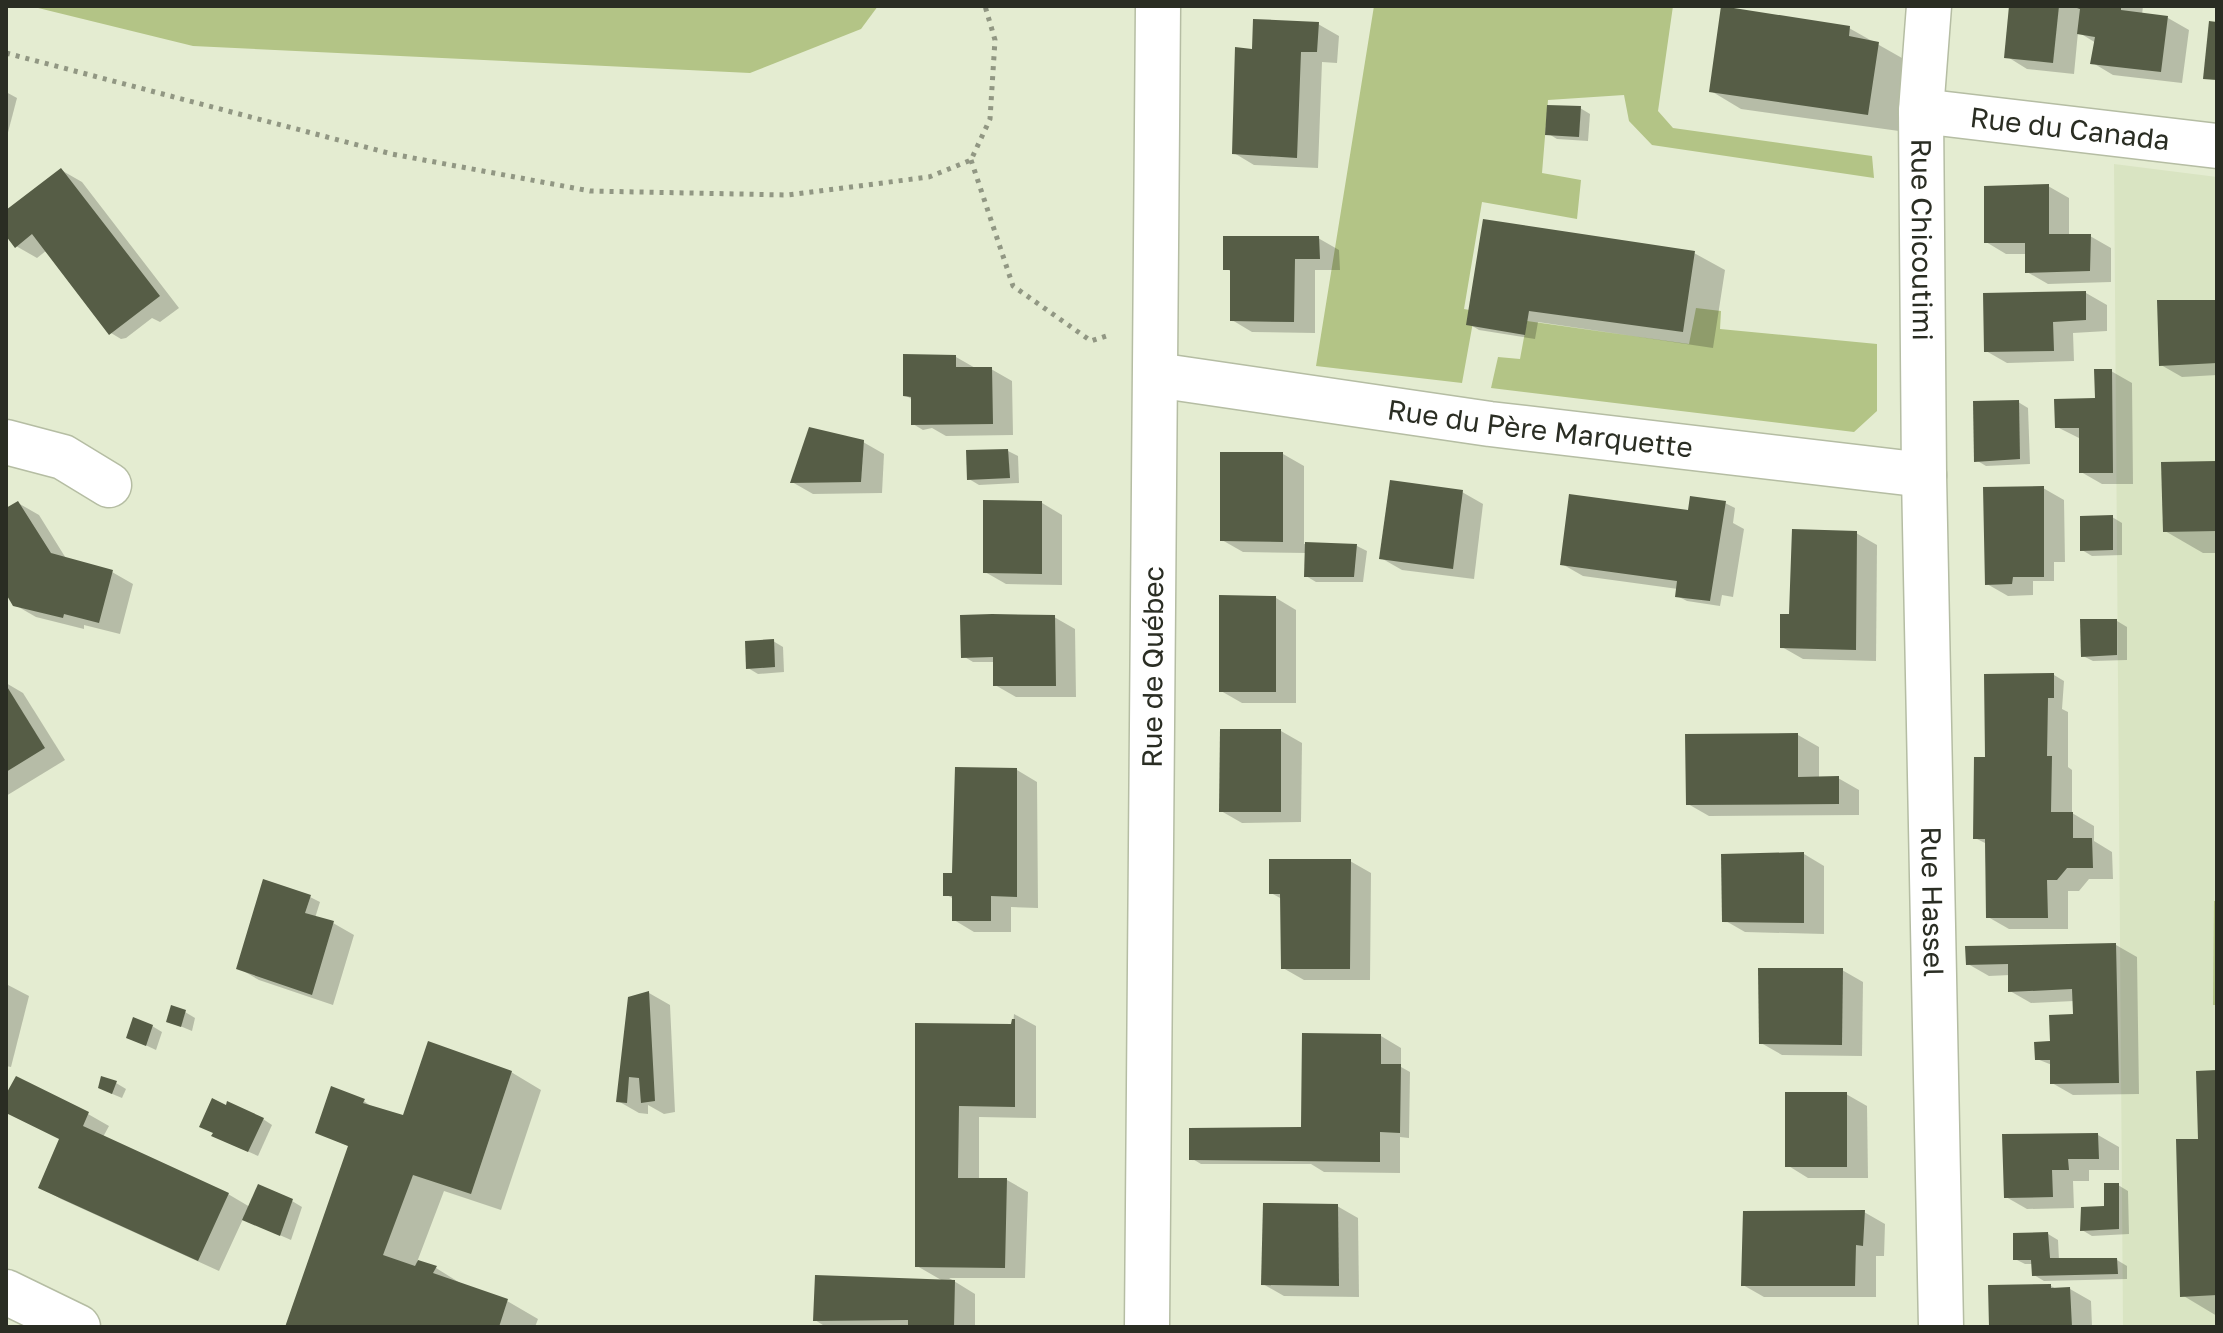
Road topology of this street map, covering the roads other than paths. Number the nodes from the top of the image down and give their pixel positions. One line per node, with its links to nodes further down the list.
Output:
1 (1158, 6): 5 (street, Rue de Québec)
2 (1929, 6): 3 (street, Rue Chicoutimi)
3 (1921, 111): 4 (street, Rue du Canada); 7 (street, Rue Chicoutimi)
4 (2217, 146)
5 (1156, 375): 7 (street, Rue du Père Marquette); 11 (street, Rue de Québec)
6 (6, 442): 8 (street)
7 (1924, 475): 12 (street, Rue Hassel)
8 (109, 485)
9 (6, 1292): 10 (street)
10 (78, 1327)
11 (1147, 1327)
12 (1941, 1327)

